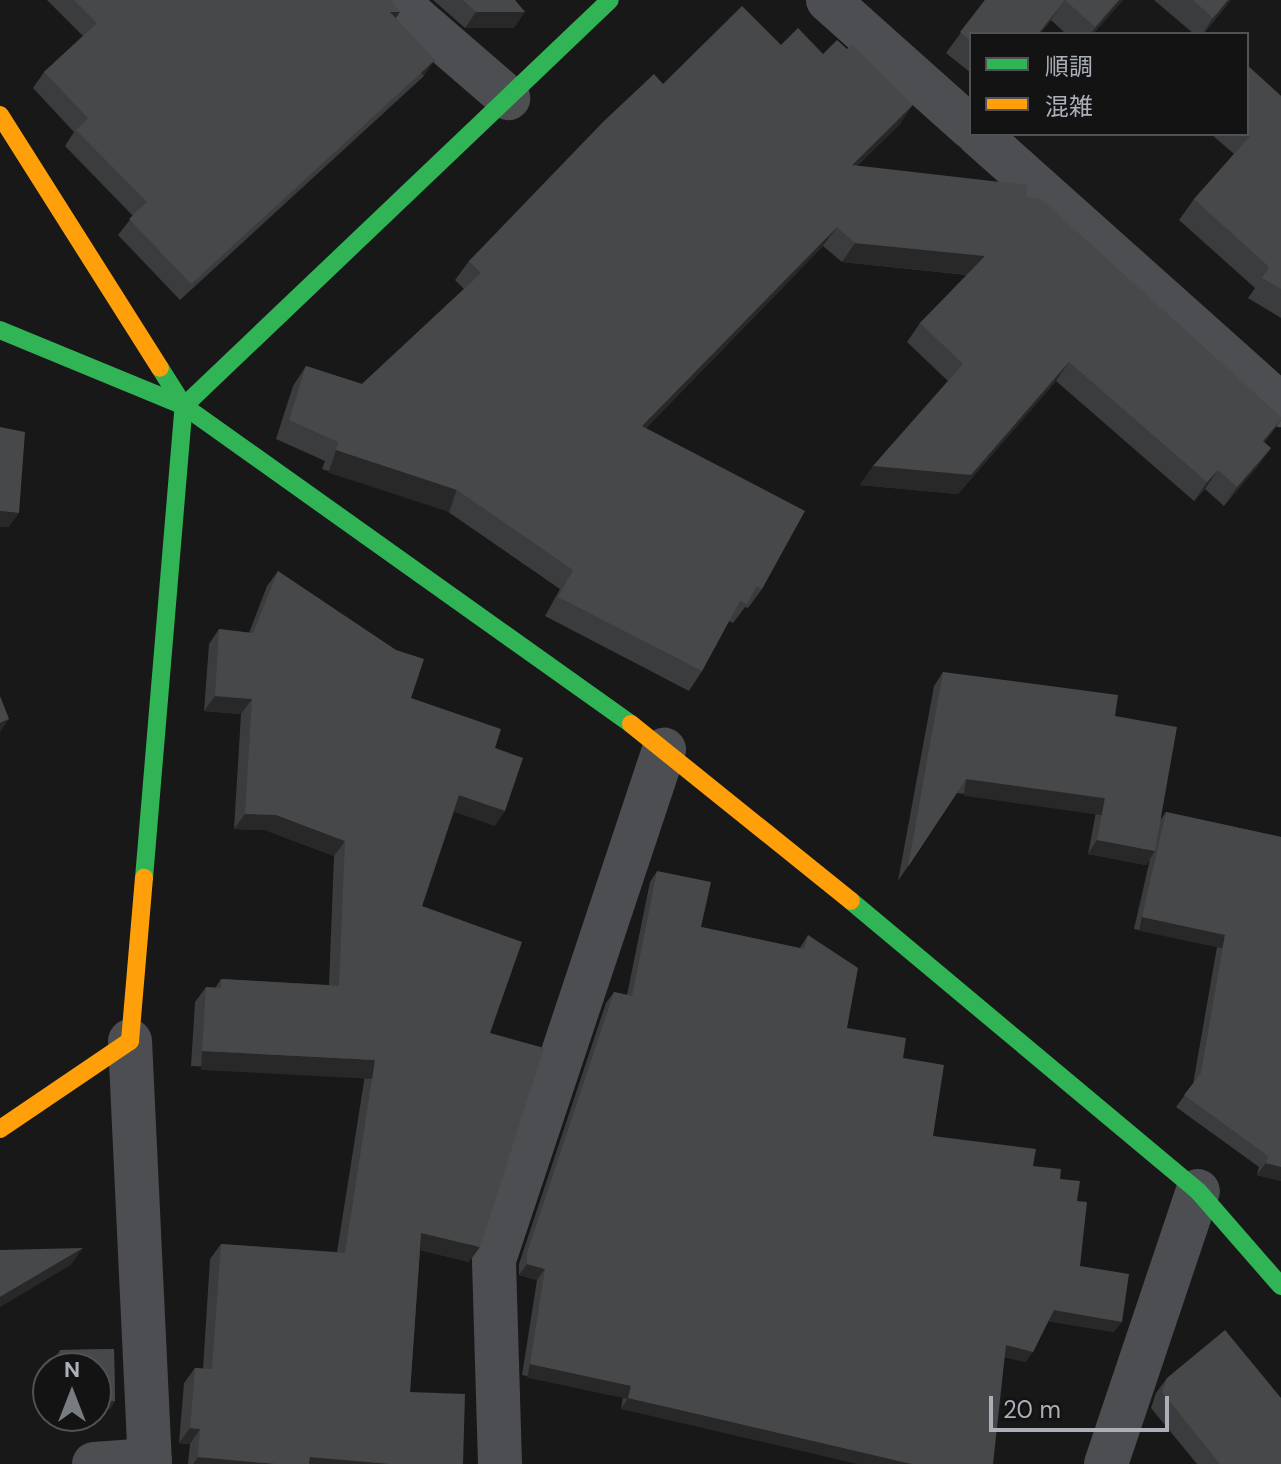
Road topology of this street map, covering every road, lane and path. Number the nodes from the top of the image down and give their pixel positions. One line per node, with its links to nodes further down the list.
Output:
1 (395, 0): 4 (street)
2 (610, 0): 4 (street)
3 (828, 0): 6 (street)
4 (508, 98): 10 (street)
5 (0, 115): 10 (street)
6 (969, 126)
7 (980, 136): 9 (street)
8 (0, 330): 10 (street)
9 (1281, 405)
10 (184, 406): 11 (street); 12 (street)
11 (664, 750): 14 (street); 18 (street)
12 (130, 1041): 13 (street); 16 (street)
13 (0, 1129)
14 (1198, 1191): 15 (street); 19 (street)
15 (1281, 1286)
16 (150, 1462): 17 (street)
17 (94, 1464)
18 (500, 1464)
19 (1106, 1464)

